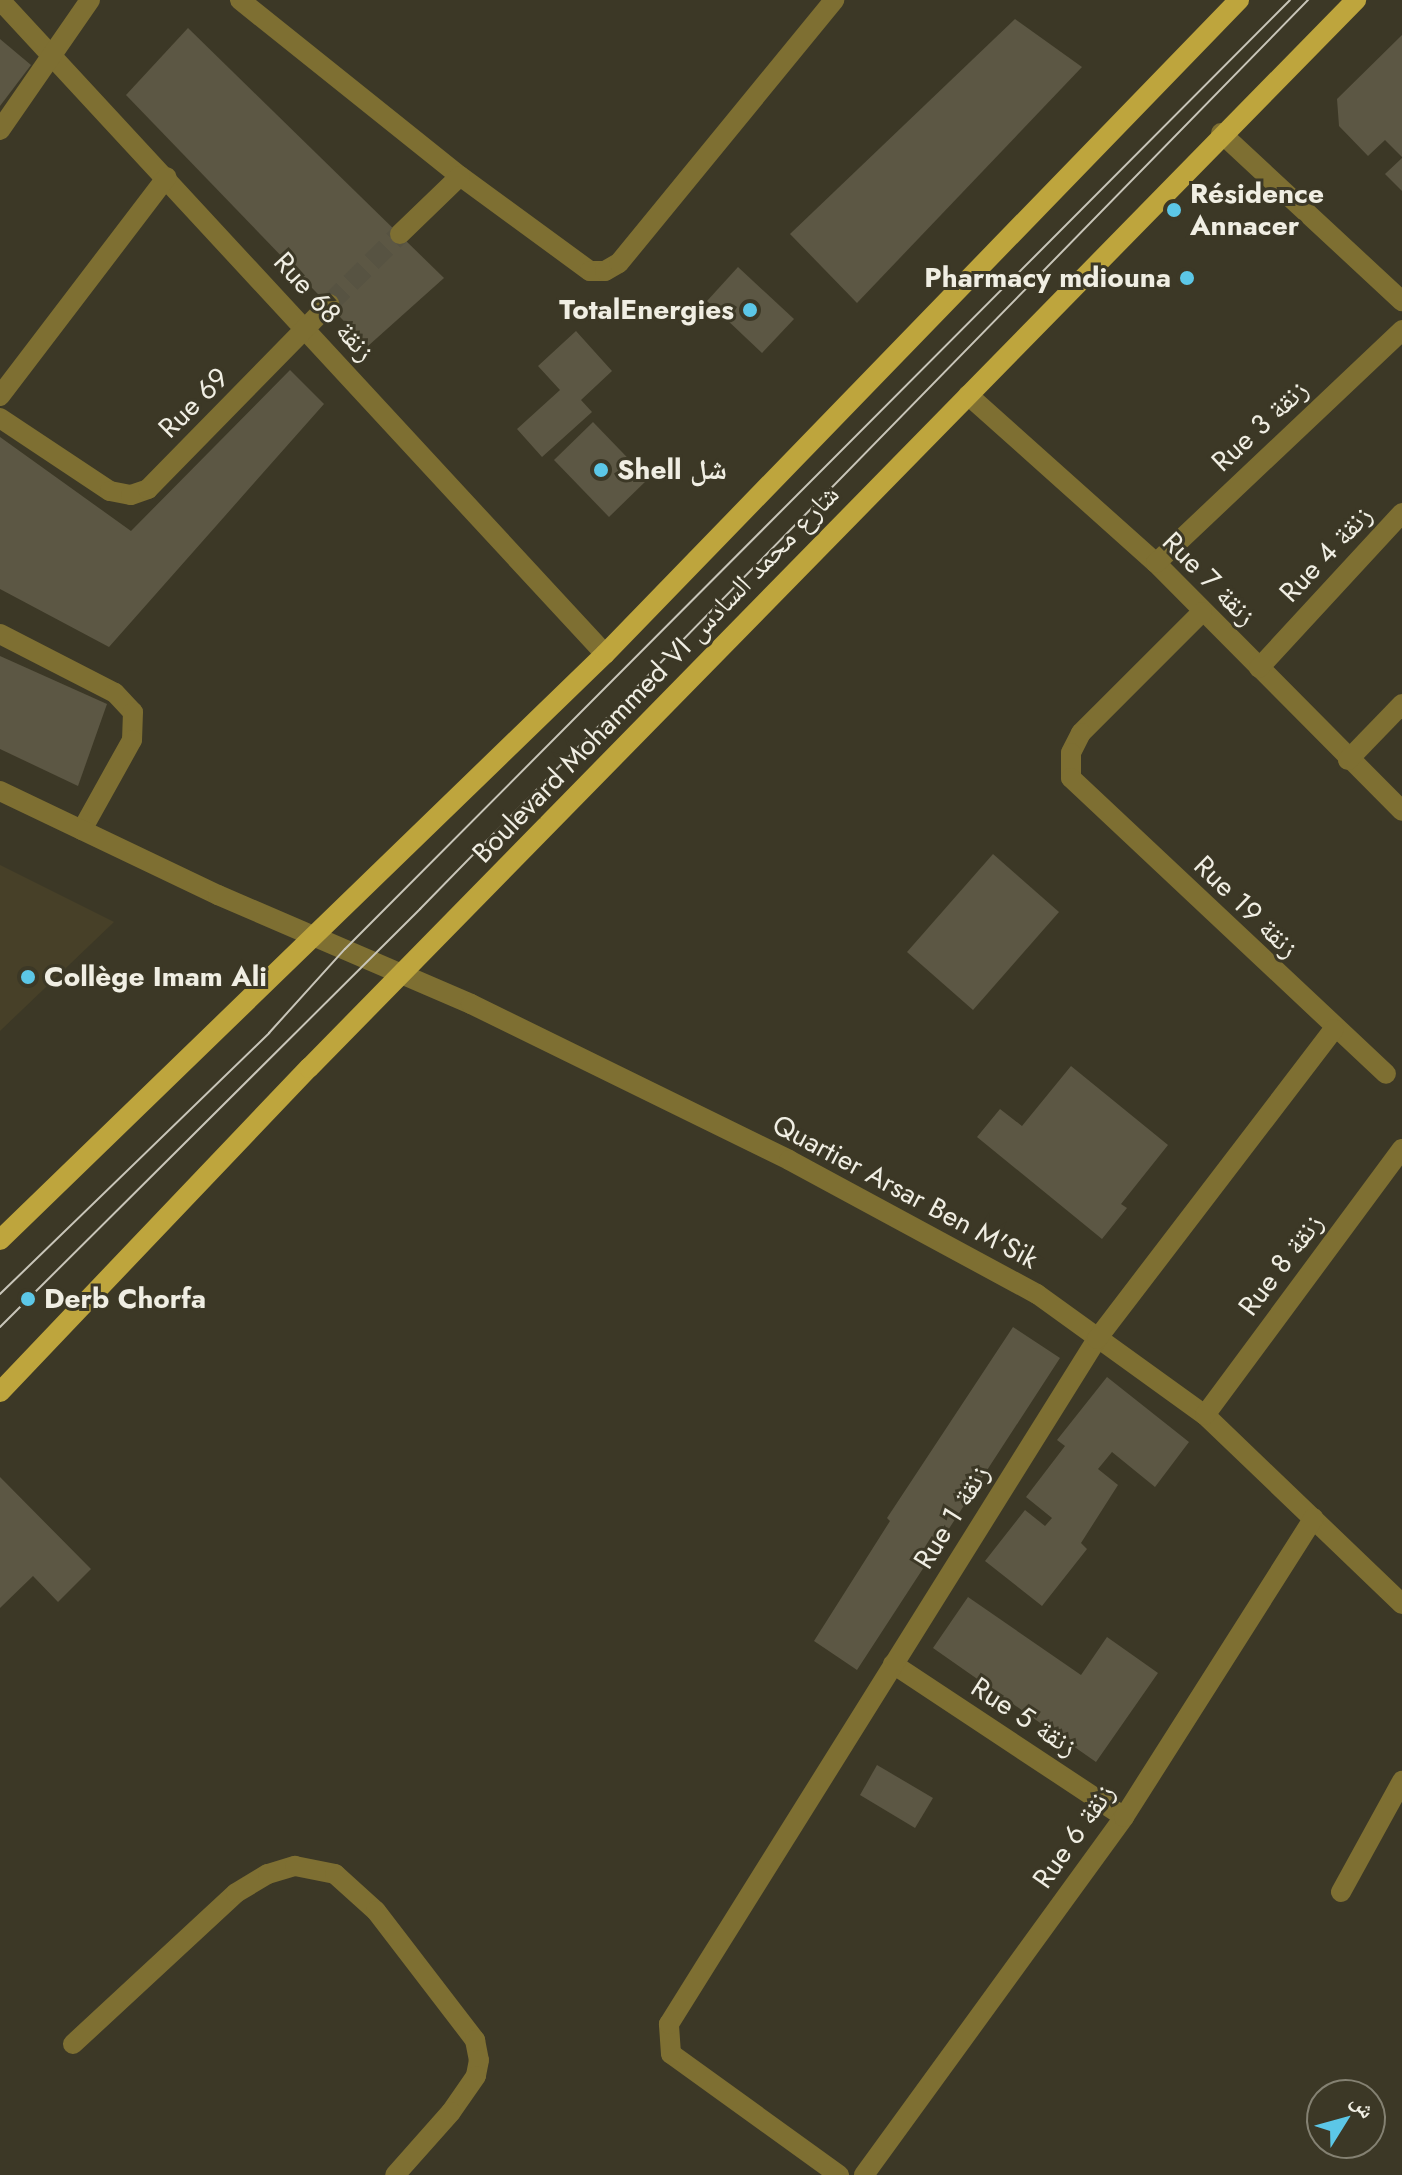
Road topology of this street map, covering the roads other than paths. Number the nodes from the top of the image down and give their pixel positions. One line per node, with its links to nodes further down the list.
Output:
1 (0, 0): 7 (street, Rue 68 زنقة)
2 (90, 0): 7 (street)
3 (240, 0): 10 (street)
4 (834, 0): 10 (street)
5 (1239, 0): 24 (main road, Boulevard Mohammed VI شارع محمد السادس)
6 (1356, 0): 9 (main road, Boulevard Mohammed VI شارع محمد السادس)
7 (52, 58): 8 (street); 11 (street, Rue 68 زنقة)
8 (0, 130)
9 (1221, 133): 13 (street); 17 (main road, Boulevard Mohammed VI شارع محمد السادس)
10 (460, 176): 12 (street)
11 (167, 177): 15 (street, Rue 68 زنقة); 18 (street)
12 (400, 234)
13 (1402, 301)
14 (329, 304): 15 (street, Rue 69)
15 (307, 330): 19 (street, Rue 69); 24 (street, Rue 68 زنقة)
16 (1402, 330): 21 (street, Rue 3 زنقة)
17 (968, 395): 21 (street, Rue 7 زنقة); 32 (main road, Boulevard Mohammed VI شارع محمد السادس)
18 (0, 396)
19 (0, 418)
20 (1402, 513): 25 (street, Rue 4 زنقة)
21 (1156, 563): 22 (street, Rue 7 زنقة)
22 (1202, 612): 25 (street, Rue 7 زنقة); 33 (street, Rue 19 زنقة)
23 (0, 634): 30 (street)
24 (605, 654): 31 (main road, Boulevard Mohammed VI شارع محمد السادس)
25 (1259, 668): 27 (street, Rue 7 زنقة)
26 (1402, 704): 27 (street)
27 (1348, 760): 29 (street, Rue 7 زنقة)
28 (0, 791): 30 (street, Quartier Arsar Ben M'Sik)
29 (1402, 811)
30 (82, 830): 31 (street, Quartier Arsar Ben M'Sik)
31 (312, 935): 32 (street, Quartier Arsar Ben M'Sik); 36 (main road, Boulevard Mohammed VI شارع محمد السادس)
32 (402, 975): 37 (street, Quartier Arsar Ben M'Sik); 38 (main road, Boulevard Mohammed VI شارع محمد السادس)
33 (1334, 1029): 34 (street, Rue 19 زنقة); 37 (street, Rue 1 زنقة)
34 (1386, 1074)
35 (1402, 1149): 39 (street, Rue 8 زنقة)
36 (0, 1240)
37 (1097, 1339): 39 (street, Quartier Arsar Ben M'Sik); 42 (street, Rue 1 زنقة)
38 (0, 1392)
39 (1205, 1415): 40 (street, Quartier Arsar Ben M'Sik)
40 (1314, 1518): 41 (street, Quartier Arsar Ben M'Sik); 44 (street, Rue 6 زنقة)
41 (1402, 1604)
42 (893, 1664): 44 (street, Rue 5 زنقة); 48 (street, Rue 1 زنقة)
43 (1402, 1781): 45 (street)
44 (1124, 1817): 49 (street, Rue 6 زنقة)
45 (1341, 1892)
46 (73, 2044): 47 (street)
47 (395, 2175)
48 (839, 2175)
49 (864, 2175)

